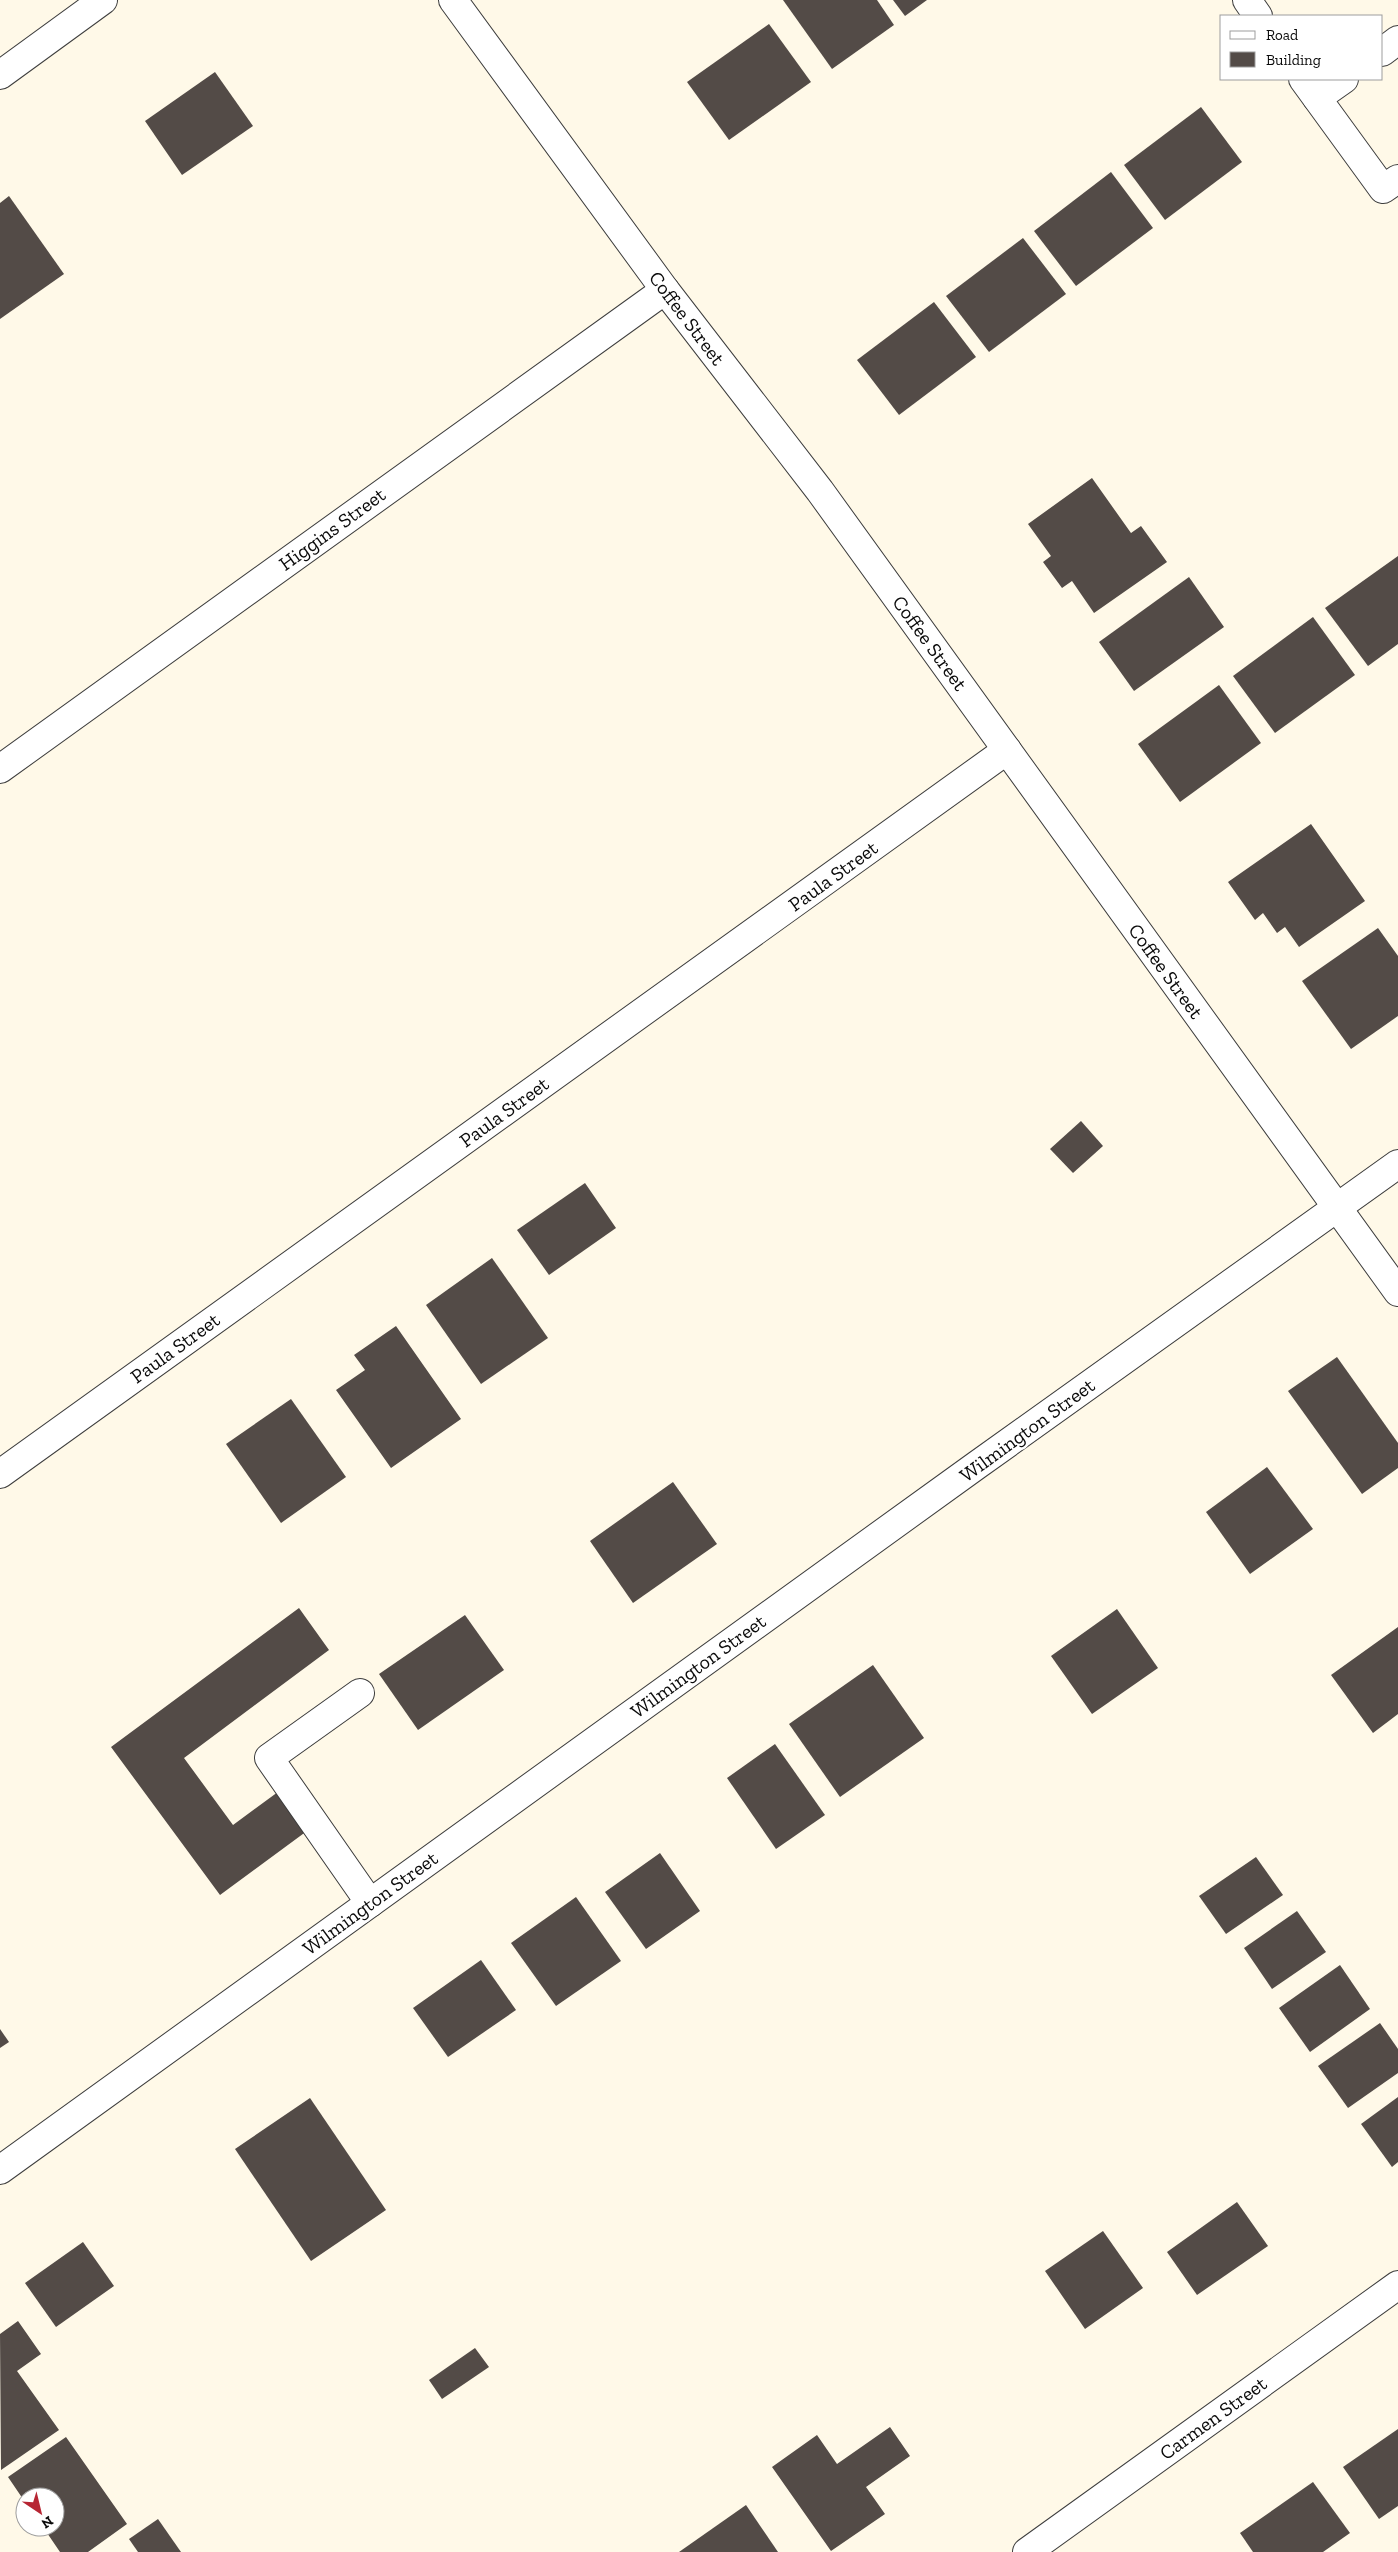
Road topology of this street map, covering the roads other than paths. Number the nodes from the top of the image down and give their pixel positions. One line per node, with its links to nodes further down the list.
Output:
1 (103, 0): 5 (street)
2 (452, 0): 9 (street, Coffee Street)
3 (1398, 40): 4 (street)
4 (1383, 51)
5 (0, 75)
6 (1340, 80): 7 (street)
7 (1310, 88): 8 (street)
8 (1398, 179)
9 (665, 290): 10 (street, Coffee Street); 11 (street, Higgins Street)
10 (1007, 750): 13 (street, Coffee Street); 15 (street, Paula Street)
11 (0, 769)
12 (1398, 1164): 13 (street, Wilmington Street)
13 (1337, 1209): 14 (street, Coffee Street); 17 (street, Wilmington Street)
14 (1398, 1292)
15 (0, 1474)
16 (360, 1693): 17 (street)
17 (370, 1903): 18 (street, Wilmington Street)
18 (0, 2170)
19 (1398, 2285): 20 (street, Carmen Street)
20 (1027, 2552)

